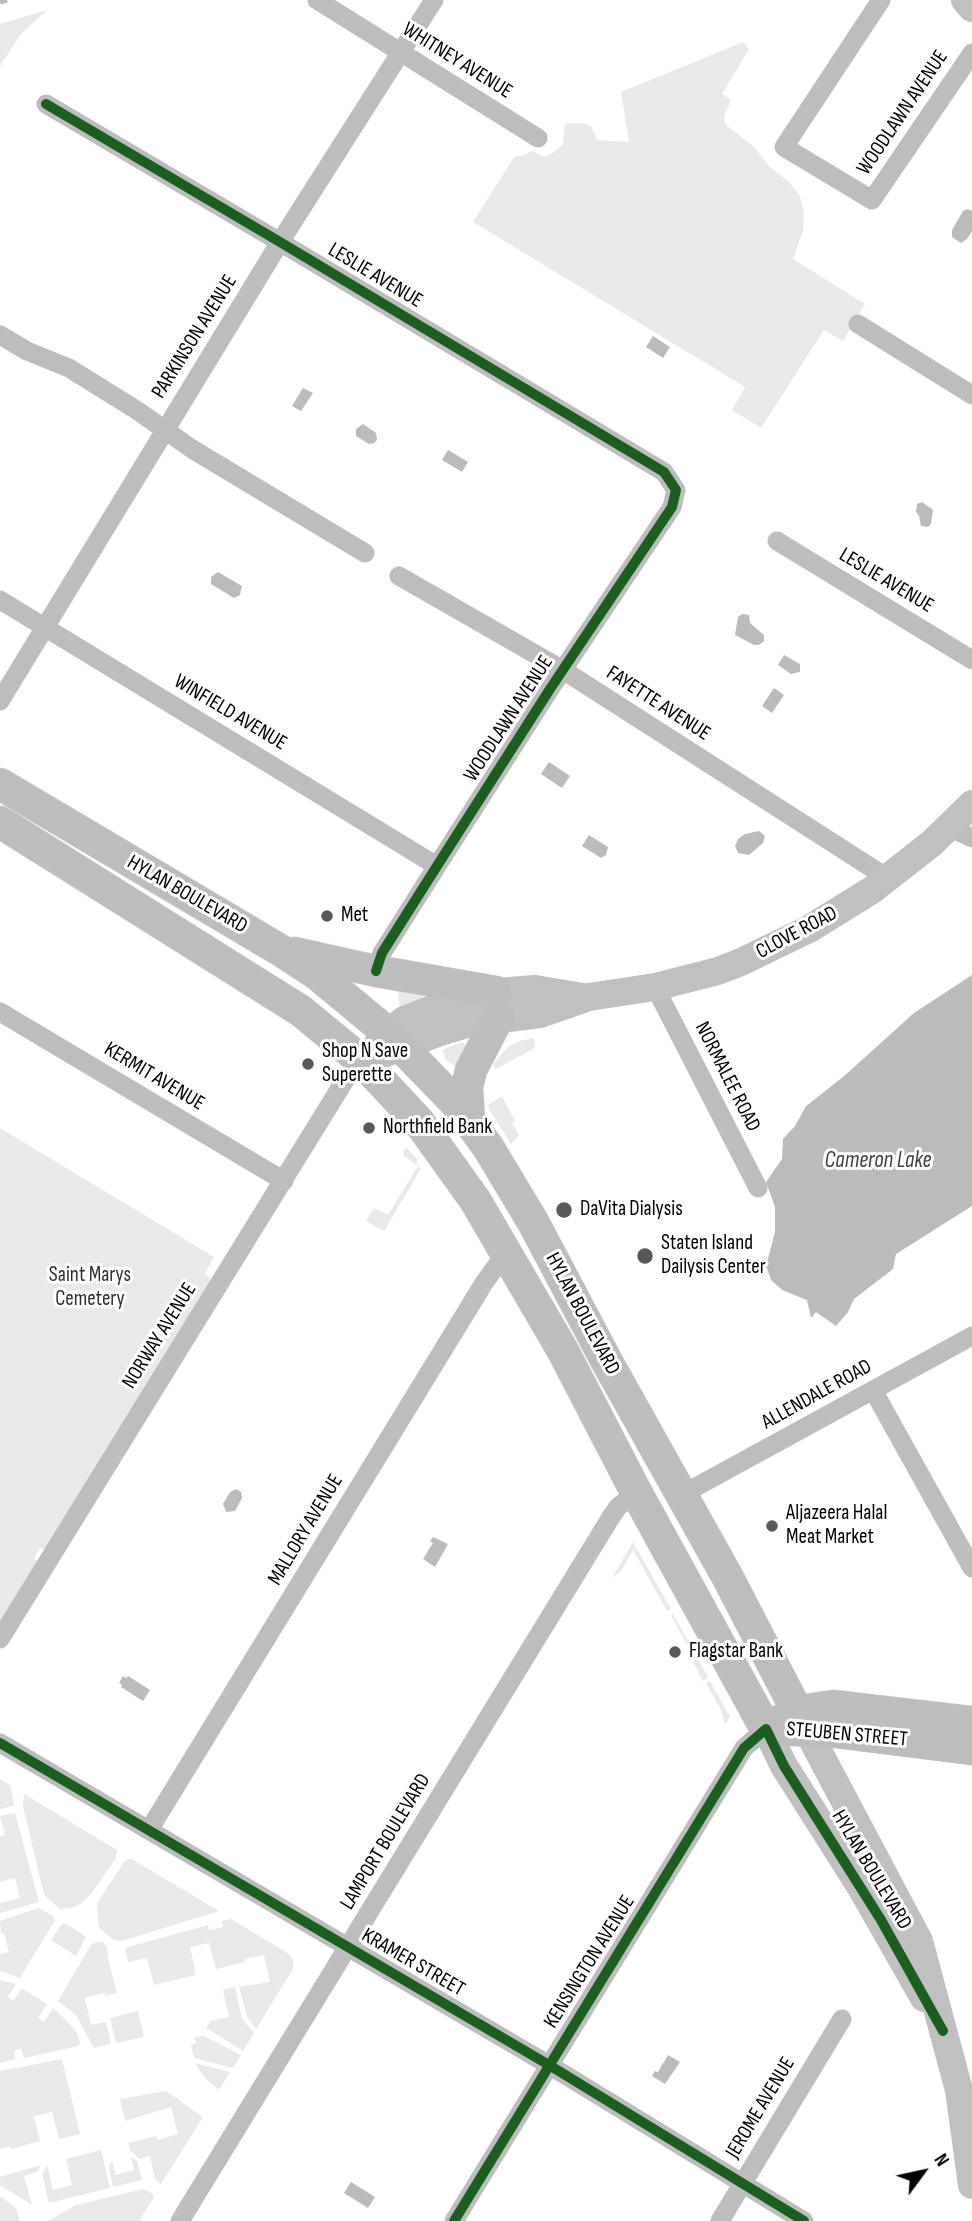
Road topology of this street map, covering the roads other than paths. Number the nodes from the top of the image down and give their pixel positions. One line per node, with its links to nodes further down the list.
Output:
1 (317, 0): 6 (street, WHITNEY AVENUE)
2 (881, 0): 7 (street, WOODLAWN AVENUE)
3 (965, 0): 5 (street)
4 (438, 1): 6 (street, PARKINSON AVENUE)
5 (972, 8)
6 (400, 52): 9 (street, WHITNEY AVENUE); 10 (street, PARKINSON AVENUE)
7 (972, 53)
8 (46, 104): 10 (street, LESLIE AVENUE)
9 (538, 138)
10 (280, 242): 14 (street, PARKINSON AVENUE); 15 (street, LESLIE AVENUE)
11 (858, 324): 13 (street)
12 (0, 335): 14 (street)
13 (972, 395)
14 (165, 430): 17 (street); 20 (street, PARKINSON AVENUE)
15 (676, 490): 22 (street, WOODLAWN AVENUE)
16 (777, 541): 21 (street, LESLIE AVENUE)
17 (365, 553)
18 (399, 576): 22 (street, FAYETTE AVENUE)
19 (0, 600): 20 (street, WINFIELD AVENUE)
20 (44, 627): 23 (street, PARKINSON AVENUE); 28 (street, WINFIELD AVENUE)
21 (972, 660)
22 (563, 670): 28 (street, WOODLAWN AVENUE); 29 (street, FAYETTE AVENUE)
23 (0, 701)
24 (0, 784): 30 (main road, HYLAN BOULEVARD)
25 (972, 804): 27 (street, CLOVE ROAD)
26 (0, 822): 36 (main road, HYLAN BOULEVARD)
27 (960, 832): 29 (street, CLOVE ROAD)
28 (437, 866): 31 (street, WOODLAWN AVENUE)
29 (889, 879): 32 (street, CLOVE ROAD)
30 (280, 950): 31 (main road); 35 (main road, HYLAN BOULEVARD)
31 (376, 971): 33 (main road)
32 (655, 987): 33 (street, CLOVE ROAD); 39 (street, NORMALEE ROAD)
33 (497, 1005): 35 (street, CLOVE ROAD); 37 (main road)
34 (0, 1012): 38 (street, KERMIT AVENUE)
35 (396, 1040): 36 (street, CLOVE ROAD); 37 (main road, HYLAN BOULEVARD)
36 (363, 1062): 38 (street, NORWAY AVENUE); 40 (main road, HYLAN BOULEVARD)
37 (469, 1120): 44 (main road, HYLAN BOULEVARD)
38 (284, 1181): 46 (street, NORWAY AVENUE)
39 (758, 1188)
40 (508, 1257): 43 (main road, HYLAN BOULEVARD); 52 (street, MALLORY AVENUE)
41 (972, 1336): 42 (street, ALLENDALE ROAD)
42 (873, 1391): 44 (street, ALLENDALE ROAD); 45 (street)
43 (636, 1492): 49 (main road, HYLAN BOULEVARD); 53 (street, LAMPORT BOULEVARD)
44 (683, 1494): 47 (main road, HYLAN BOULEVARD)
45 (972, 1567)
46 (0, 1639)
47 (803, 1722): 48 (main road, STEUBEN STREET); 49 (main road, STEUBEN STREET); 51 (main road, STEUBEN STREET); 55 (street, HYLAN BOULEVARD)
48 (972, 1722)
49 (766, 1729): 55 (street, HYLAN BOULEVARD); 56 (street, KENSINGTON AVENUE)
50 (0, 1743): 52 (street, KRAMER STREET)
51 (972, 1749)
52 (149, 1830): 53 (street, KRAMER STREET)
53 (348, 1947): 56 (street, KRAMER STREET); 60 (street, LAMPORT BOULEVARD)
54 (842, 2019): 58 (street, JEROME AVENUE)
55 (943, 2031): 57 (street, HYLAN BOULEVARD)
56 (549, 2064): 58 (street, KRAMER STREET); 61 (street, KENSINGTON AVENUE)
57 (968, 2126): 59 (street, HYLAN BOULEVARD)
58 (743, 2183): 62 (street, JEROME AVENUE); 63 (street, KRAMER STREET)
59 (972, 2185)
60 (180, 2221)
61 (454, 2221)
62 (720, 2221)
63 (804, 2221)

